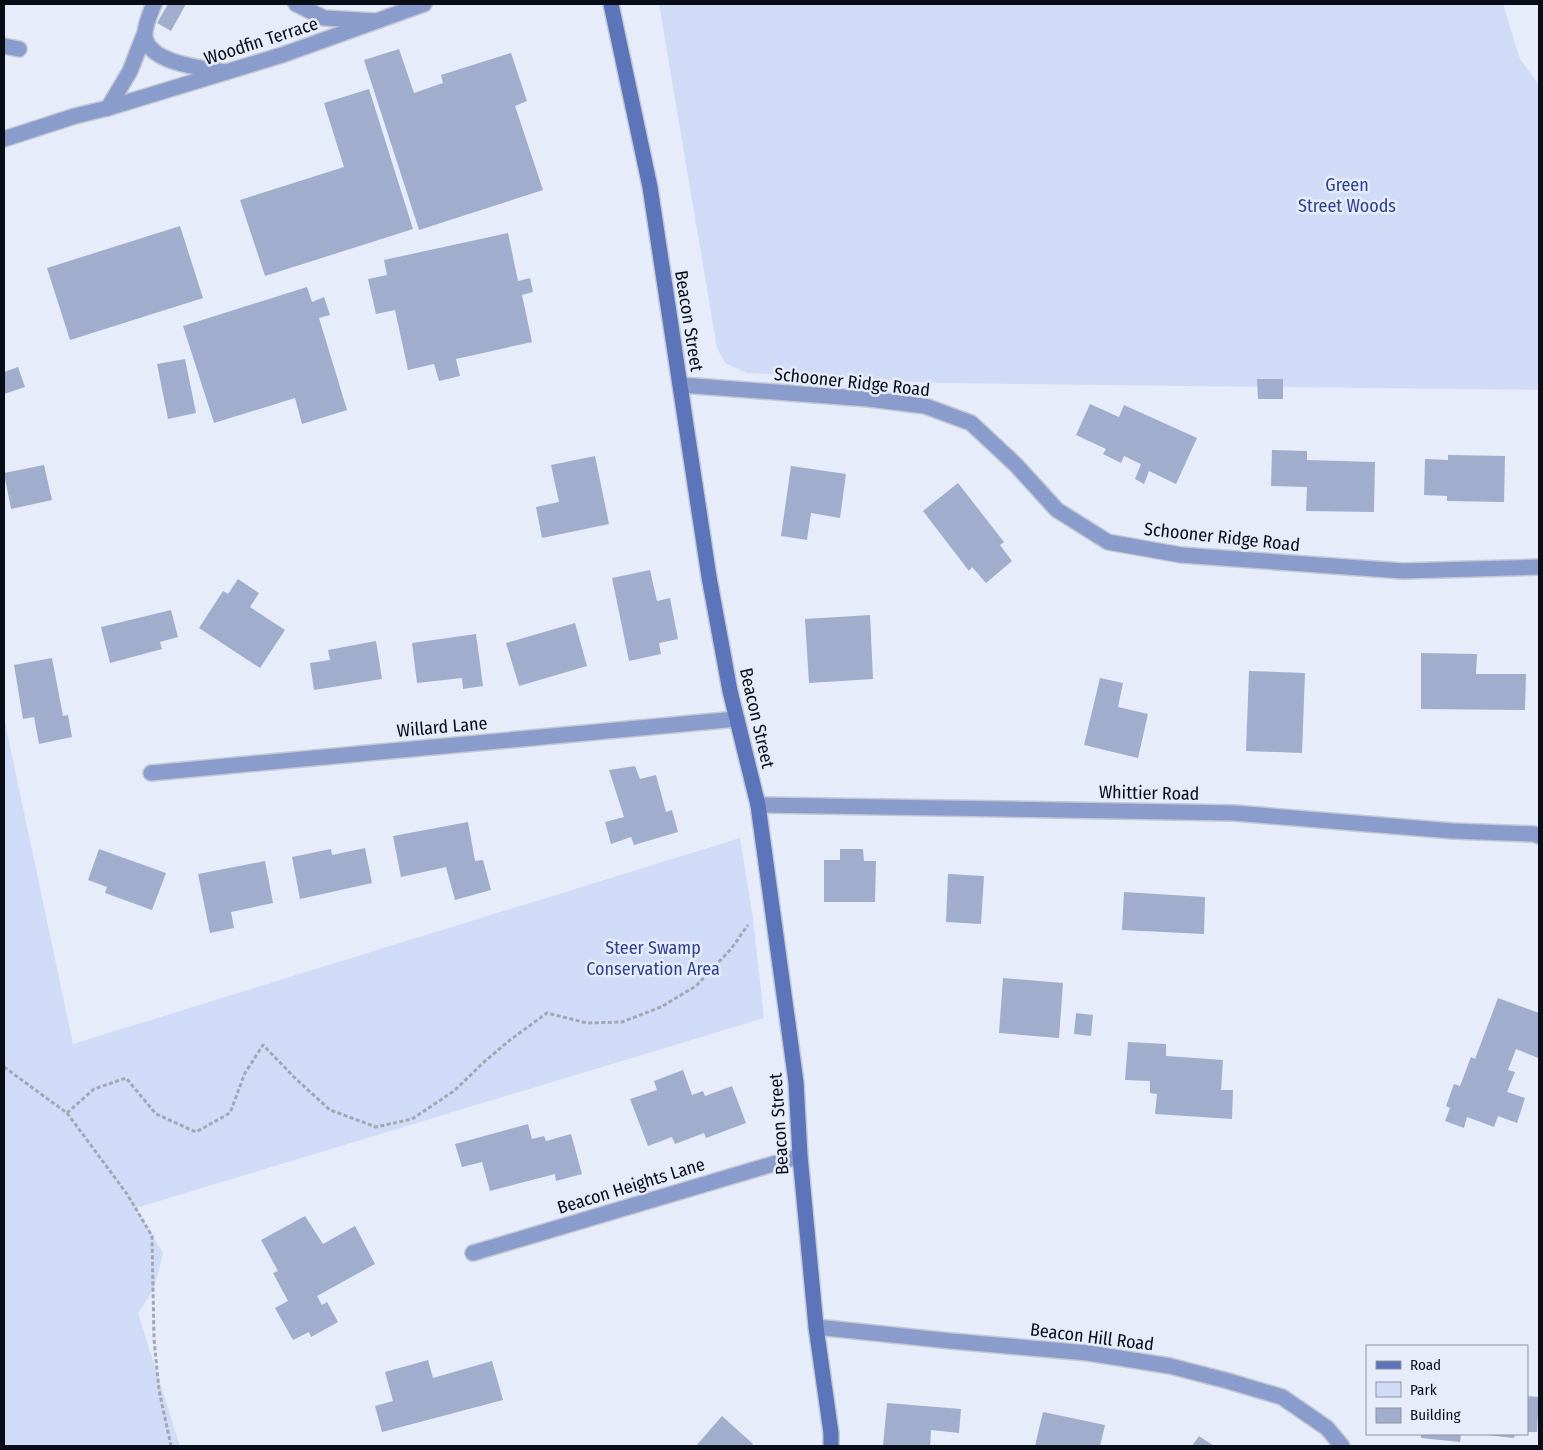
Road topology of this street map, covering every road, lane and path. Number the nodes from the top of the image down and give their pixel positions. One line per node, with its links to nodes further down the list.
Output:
1 (154, 4): 6 (street)
2 (296, 4): 5 (street)
3 (424, 4): 5 (street, Woodfin Terrace)
4 (611, 4): 12 (street, Beacon Street)
5 (377, 21): 9 (street, Woodfin Terrace)
6 (144, 35): 9 (street); 10 (street)
7 (4, 46): 8 (street)
8 (19, 49)
9 (226, 72): 10 (street, Woodfin Terrace)
10 (108, 108): 11 (street, Woodfin Terrace)
11 (4, 139)
12 (681, 385): 13 (street, Schooner Ridge Road); 14 (street, Beacon Street)
13 (1539, 567)
14 (737, 719): 15 (street, Willard Lane); 16 (street, Beacon Street)
15 (151, 773)
16 (758, 804): 17 (street, Whittier Road); 18 (street, Beacon Street)
17 (1539, 836)
18 (773, 912): 20 (path); 21 (street, Beacon Street)
19 (4, 1068): 20 (path)
20 (67, 1113): 24 (path)
21 (800, 1156): 22 (street, Beacon Heights Lane); 23 (street, Beacon Street)
22 (473, 1253)
23 (816, 1327): 25 (street, Beacon Street); 26 (street, Beacon Hill Road)
24 (171, 1446)
25 (831, 1446)
26 (1342, 1446)

